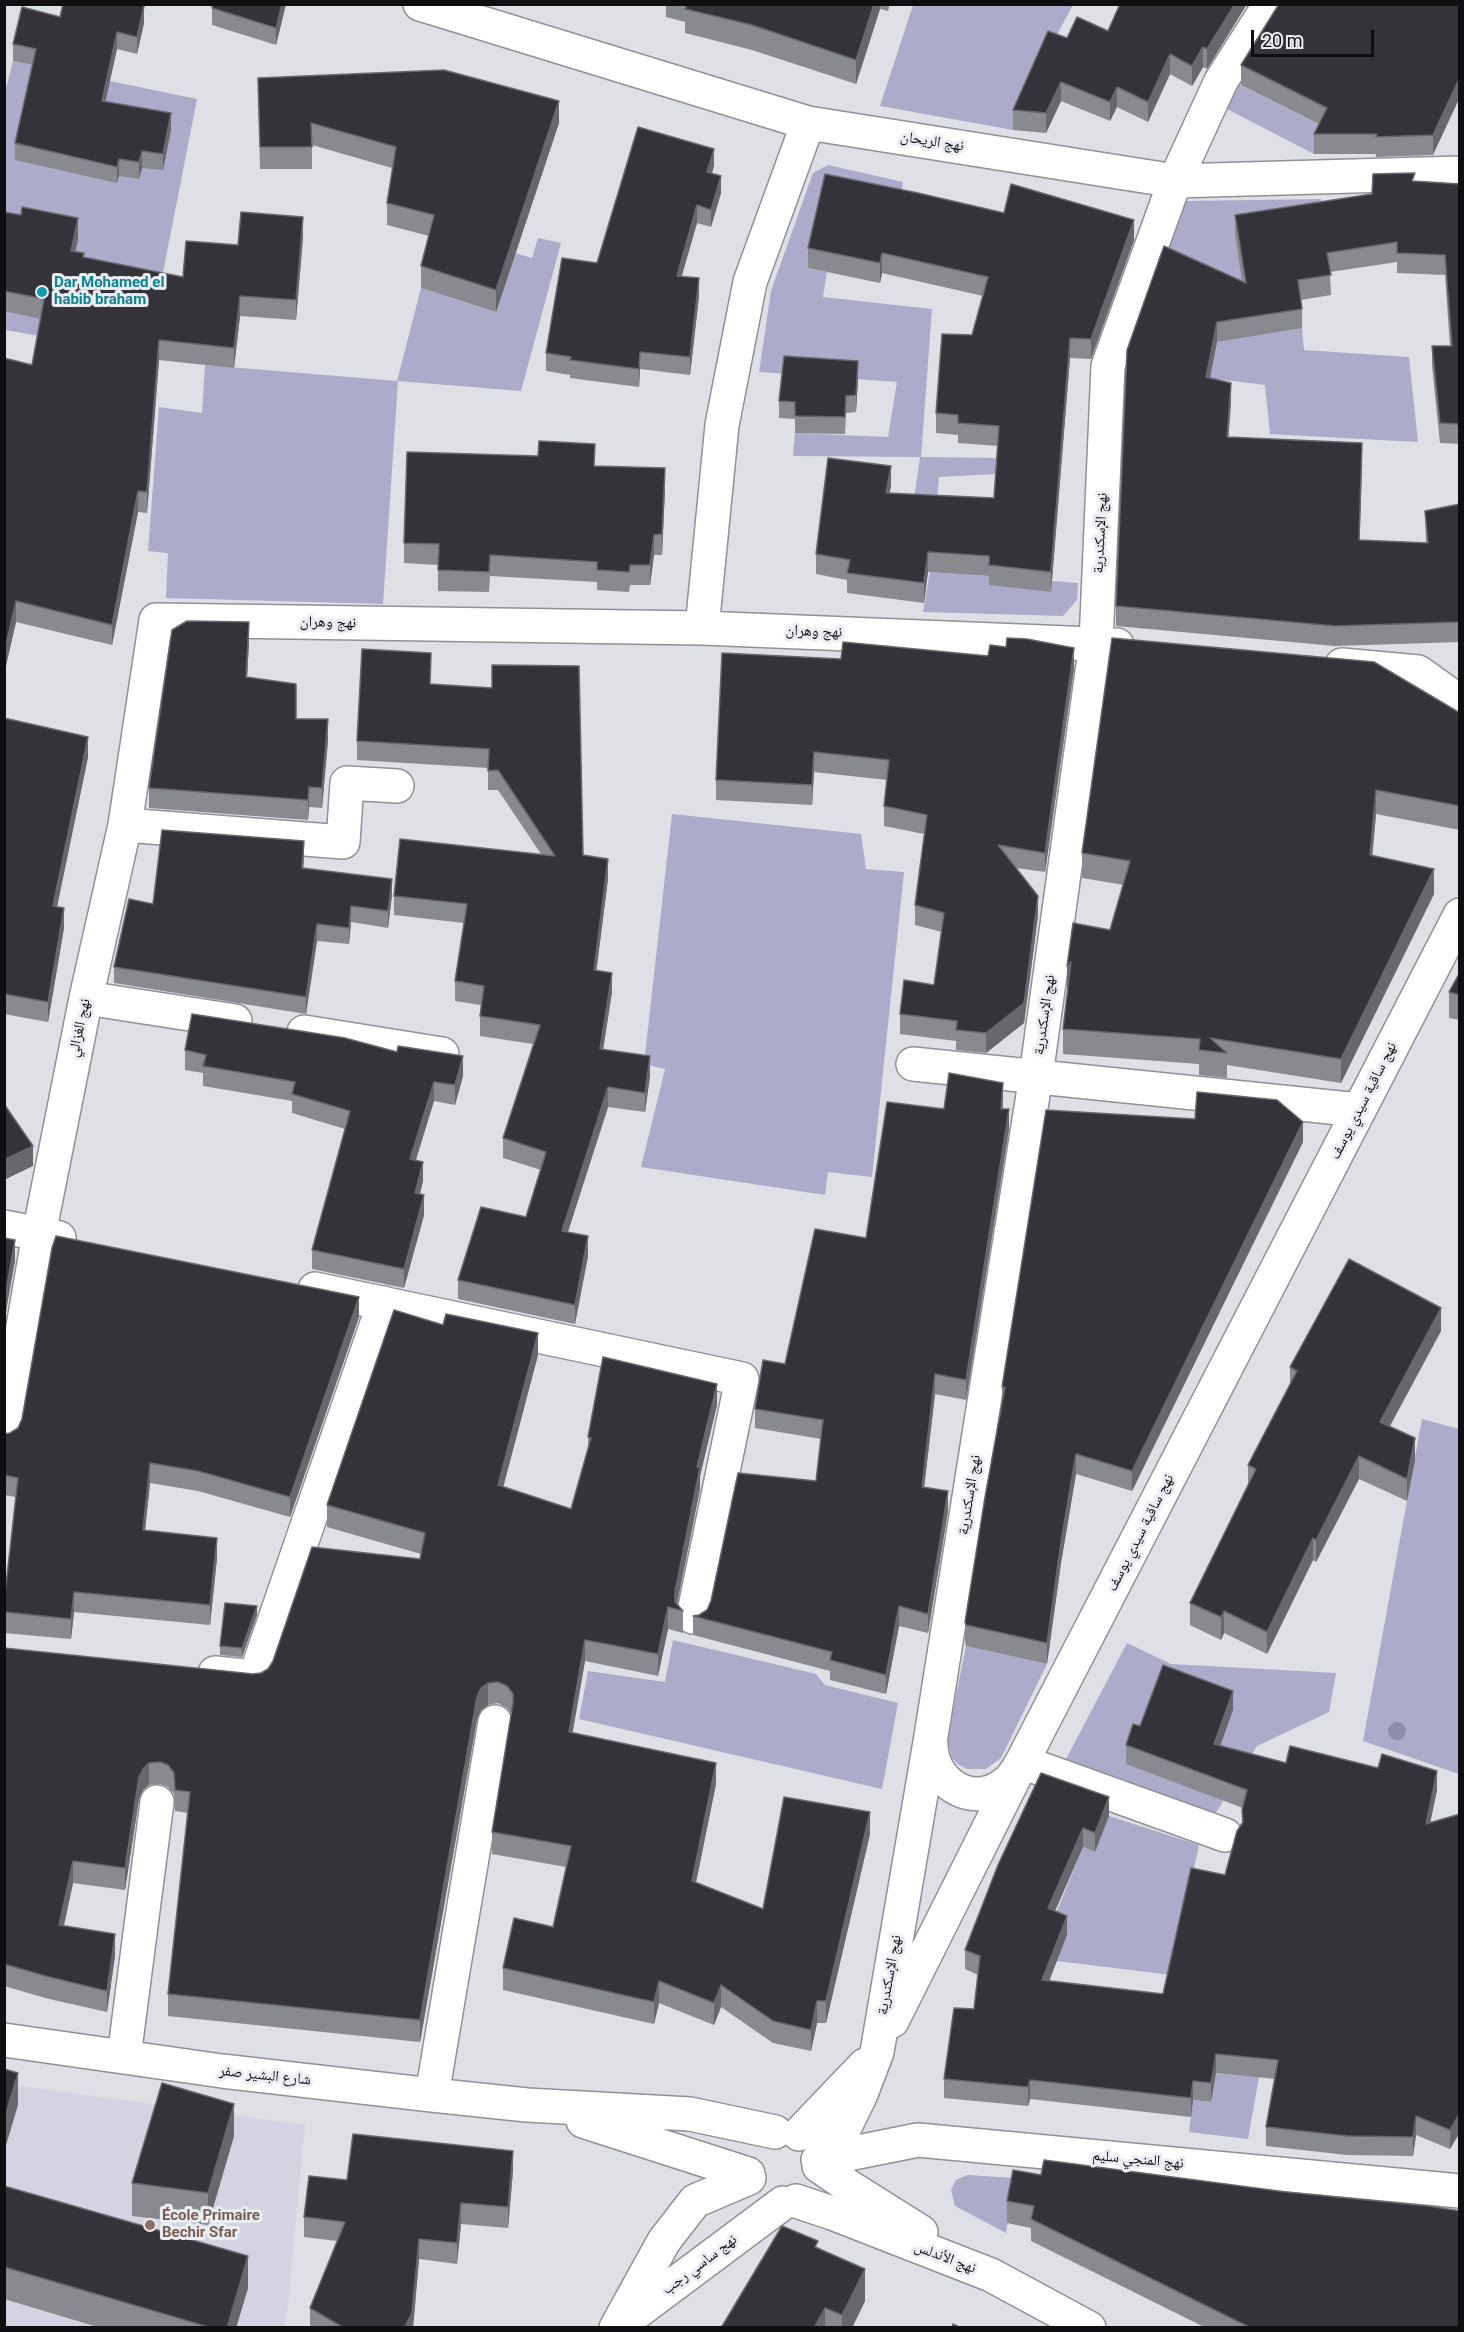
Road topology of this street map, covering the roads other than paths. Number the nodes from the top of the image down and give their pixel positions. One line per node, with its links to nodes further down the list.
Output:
1 (420, 4): 3 (street, نهج الريحان)
2 (1270, 4): 5 (street, نهج الإسكندرية)
3 (808, 123): 5 (street, نهج الريحان); 7 (street)
4 (1460, 173): 5 (street, نهج الريحان)
5 (1174, 181): 8 (street, نهج الإسكندرية)
6 (156, 620): 7 (street, نهج وهران); 13 (street, نهج الغزالي)
7 (702, 628): 8 (street, نهج وهران)
8 (1096, 643): 9 (street, نهج وهران); 18 (street, نهج الإسكندرية)
9 (1144, 647)
10 (1311, 662): 11 (street)
11 (1460, 702)
12 (397, 786): 13 (street)
13 (125, 825): 15 (street, نهج الغزالي)
14 (1460, 915): 19 (street, نهج ساقية سيدي يوسف)
15 (87, 998): 16 (street); 21 (street, نهج الغزالي)
16 (456, 1056)
17 (913, 1064): 18 (street)
18 (1036, 1076): 19 (street); 29 (street, نهج الإسكندرية)
19 (1359, 1110): 30 (street, نهج ساقية سيدي يوسف)
20 (4, 1227): 21 (street)
21 (39, 1233): 22 (street); 25 (street, نهج الغزالي)
22 (85, 1243)
23 (280, 1282): 24 (street)
24 (384, 1303): 26 (street); 27 (street)
25 (4, 1436)
26 (693, 1617)
27 (183, 1669)
28 (495, 1722): 36 (street)
29 (931, 1736): 30 (street); 34 (street, نهج الإسكندرية)
30 (1022, 1762): 32 (street); 34 (street, نهج ساقية سيدي يوسف)
31 (157, 1802): 35 (street)
32 (1225, 1835)
33 (4, 2040): 35 (street, شارع البشير صفر)
34 (877, 2052): 38 (street, نهج ساقية سيدي يوسف); 39 (street)
35 (124, 2057): 36 (street, شارع البشير صفر)
36 (432, 2094): 37 (street, شارع البشير صفر)
37 (527, 2105): 38 (street, شارع البشير صفر); 40 (street, شارع البشير صفر)
38 (787, 2133): 39 (street); 40 (street)
39 (819, 2163): 41 (street, نهج المنجي سليم); 42 (street); 43 (street)
40 (748, 2176): 42 (street); 44 (street)
41 (1460, 2191)
42 (790, 2202): 43 (street, نهج الأندلس); 44 (street, نهج ساسي رجب)
43 (991, 2275): 45 (street, نهج الأندلس)
44 (616, 2328)
45 (1089, 2328)

